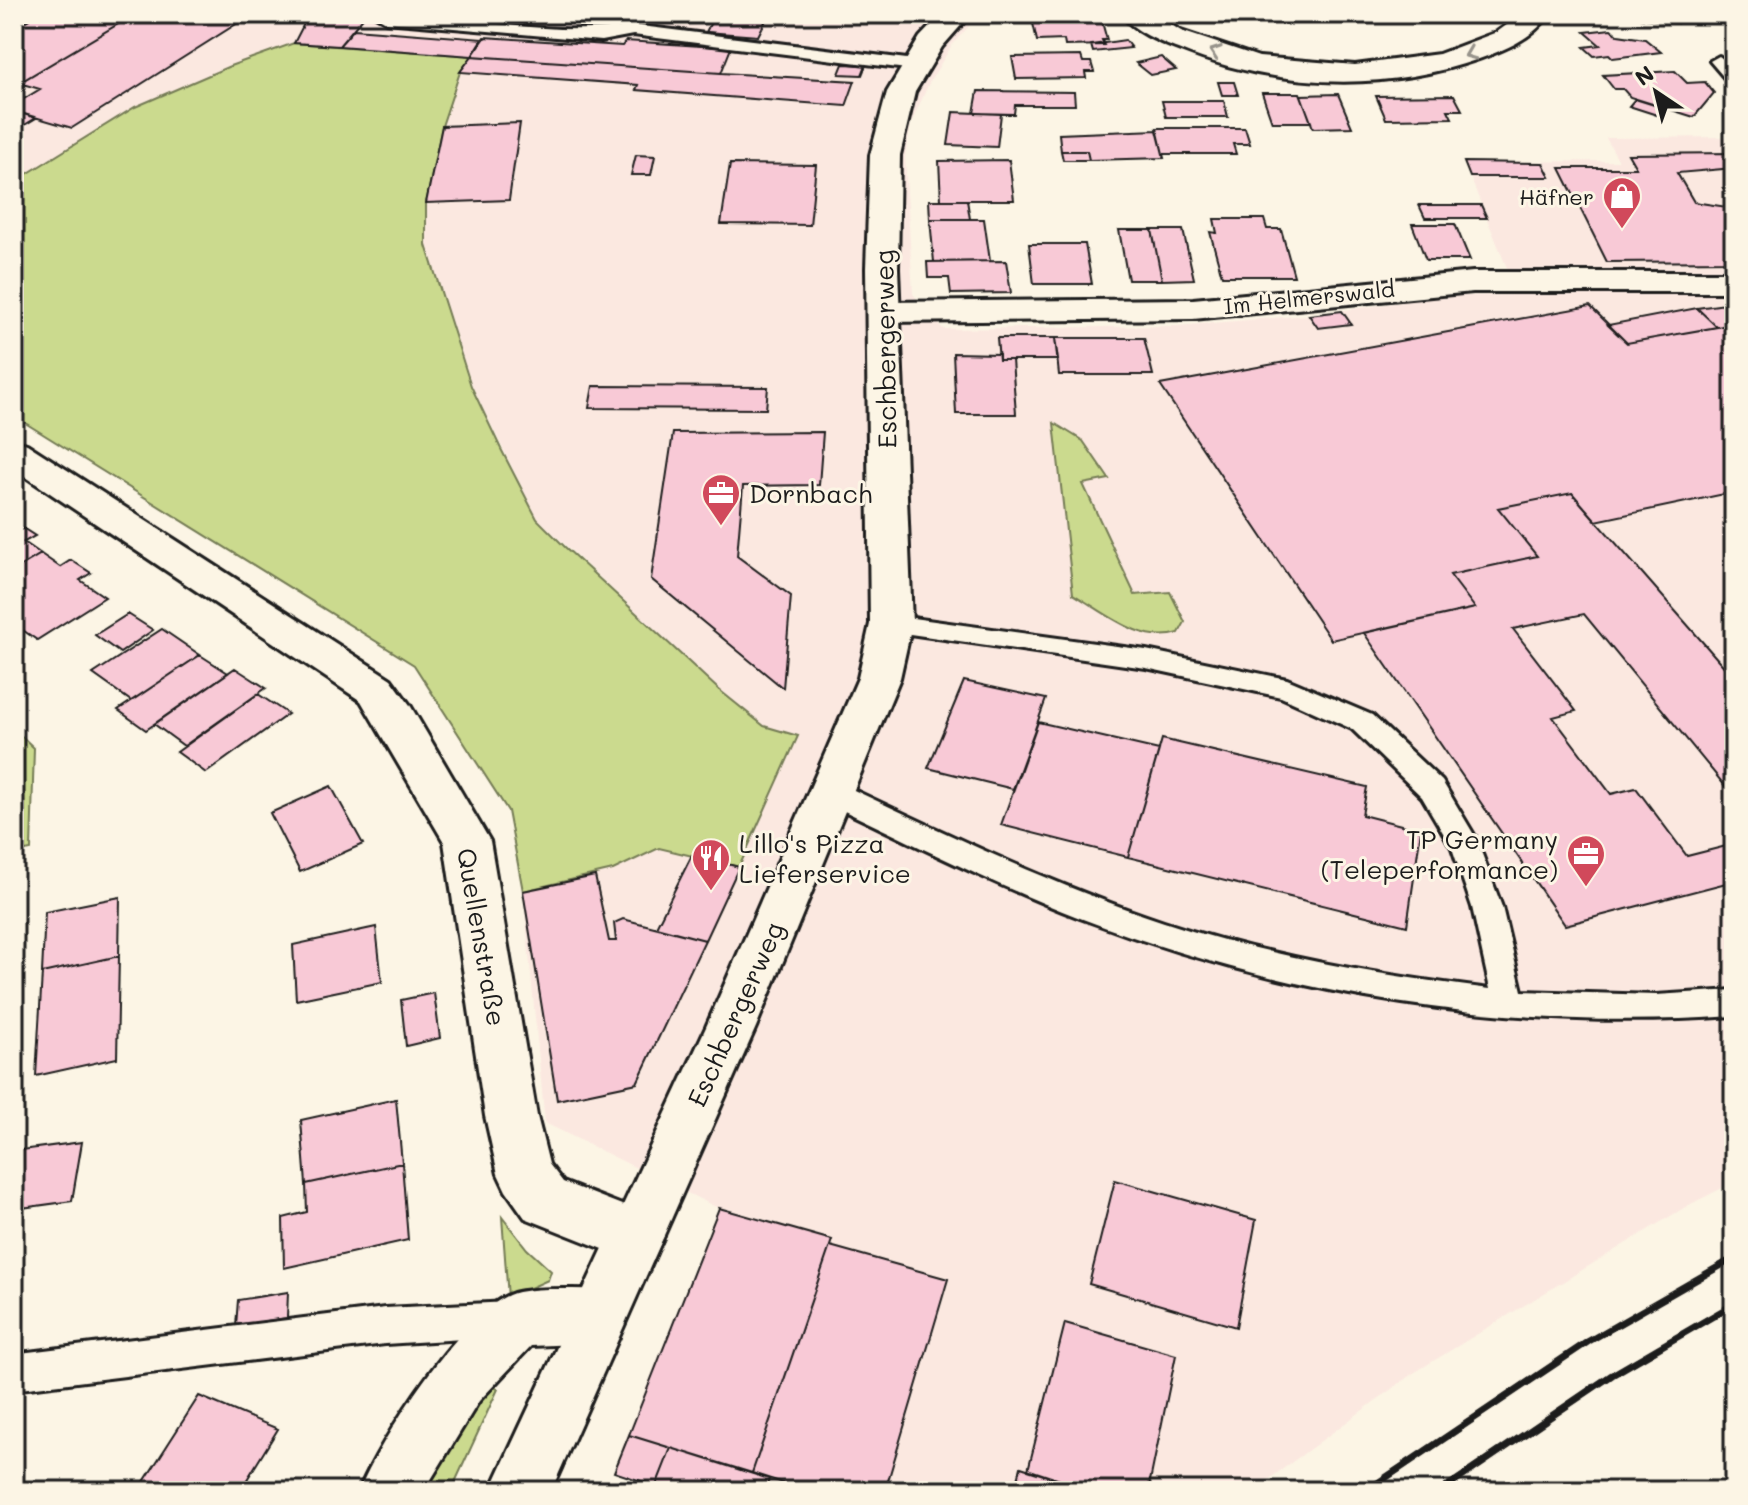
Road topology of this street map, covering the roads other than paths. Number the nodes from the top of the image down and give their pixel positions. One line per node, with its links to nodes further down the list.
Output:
1 (381, 14): 5 (lane)
2 (957, 14): 7 (street, Eschbergerweg)
3 (1135, 14): 4 (street, one-way to 3)
4 (1536, 14)
5 (631, 22): 7 (lane)
6 (1719, 61): 8 (lane)
7 (915, 65): 10 (street, Eschbergerweg)
8 (1734, 78)
9 (1734, 282): 10 (street, Im Helmerswald)
10 (885, 312): 12 (street, Eschbergerweg)
11 (14, 452): 16 (street, Quellenstraße)
12 (891, 624): 13 (street, Eschbergerweg); 15 (lane)
13 (831, 792): 15 (lane); 16 (street, Eschbergerweg)
14 (1734, 1003): 15 (lane)
15 (1509, 1004)
16 (636, 1236): 17 (street, Eschbergerweg)
17 (599, 1316): 18 (street); 21 (street, Eschbergerweg)
18 (518, 1319): 19 (lane); 20 (street)
19 (20, 1371)
20 (389, 1491)
21 (520, 1491)

